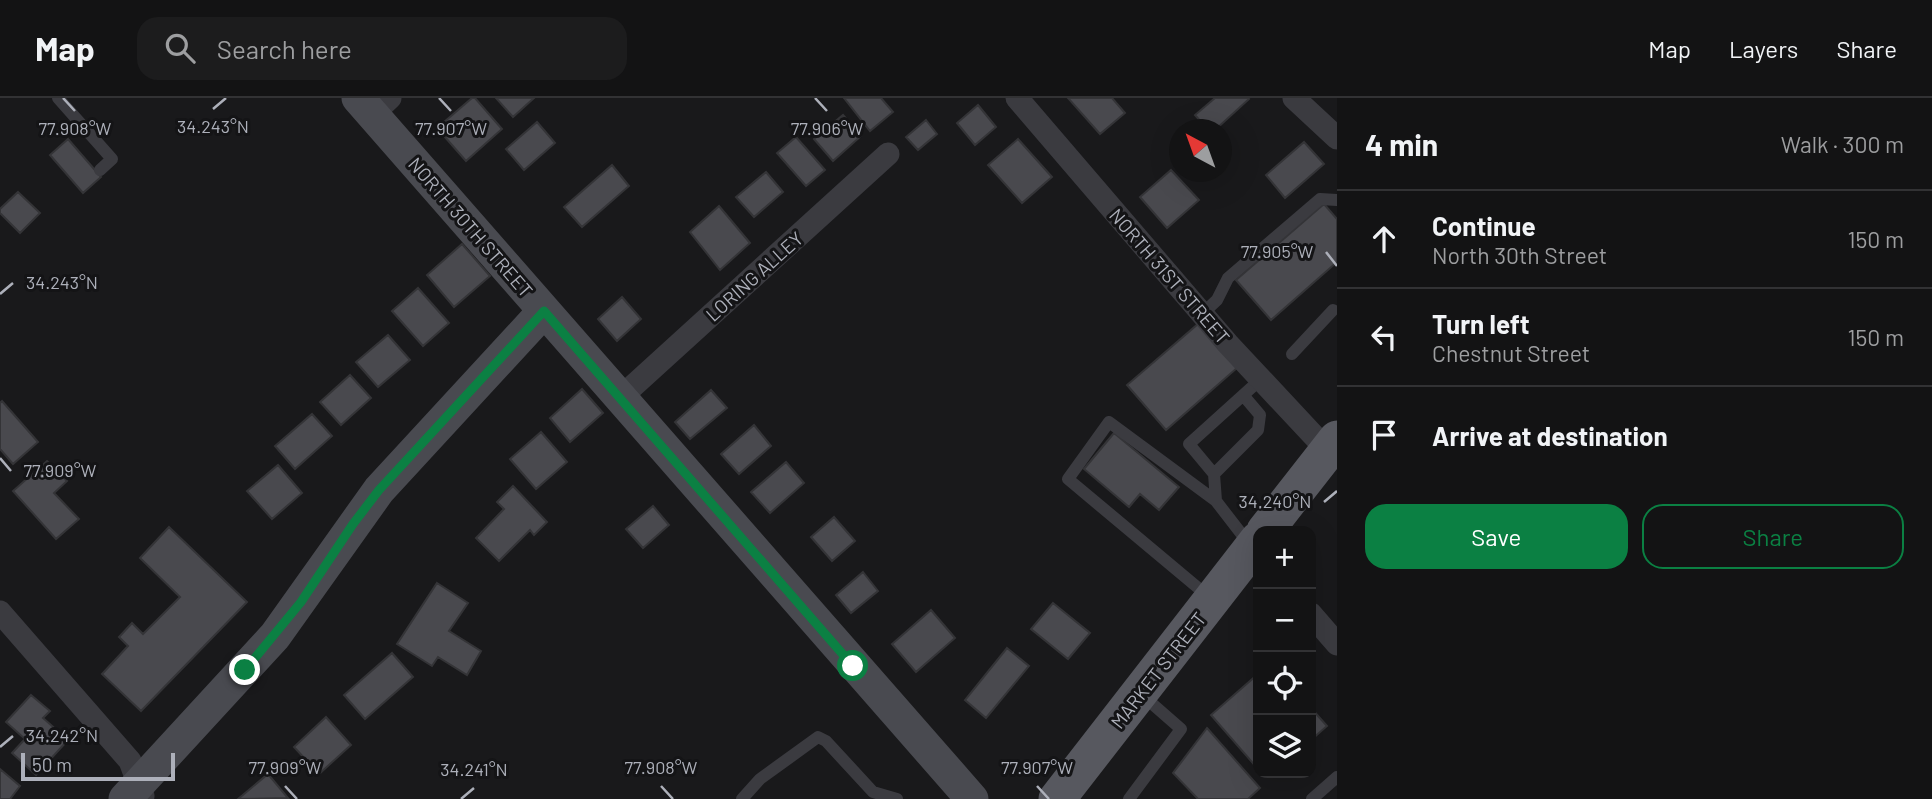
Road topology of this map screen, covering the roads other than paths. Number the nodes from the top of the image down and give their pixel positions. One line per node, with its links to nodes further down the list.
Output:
1 (58, 98): 7 (lane)
2 (1017, 98): 11 (street, NORTH 31ST STREET)
3 (1294, 98): 5 (street)
4 (374, 103): 10 (street, NORTH 30TH STREET)
5 (1337, 138)
6 (888, 154): 15 (street, LORING ALLEY)
7 (100, 170)
8 (1337, 200): 11 (lane)
9 (1336, 310): 12 (lane)
10 (544, 311): 15 (street, NORTH 30TH STREET); 28 (street)
11 (1202, 314): 13 (street, NORTH 31ST STREET)
12 (1292, 354)
13 (1261, 379): 14 (lane); 16 (street, NORTH 31ST STREET)
14 (1243, 395): 17 (lane); 17 (lane)
15 (621, 397): 33 (street, NORTH 30TH STREET)
16 (1332, 445): 19 (main road, MARKET STREET)
17 (1214, 474): 18 (lane)
18 (1216, 501): 20 (lane); 22 (lane)
19 (1271, 526)
20 (1253, 539)
21 (1253, 550): 22 (main road, MARKET STREET)
22 (1212, 600): 26 (main road, MARKET STREET)
23 (0, 612): 28 (street)
24 (1316, 620): 25 (street)
25 (1337, 644)
26 (1140, 693): 29 (main road, MARKET STREET); 30 (lane)
27 (1337, 777): 34 (lane)
28 (136, 794)
29 (1059, 798)
30 (1132, 798)
31 (742, 799): 32 (lane)
32 (897, 799)
33 (972, 799)
34 (1312, 799)

